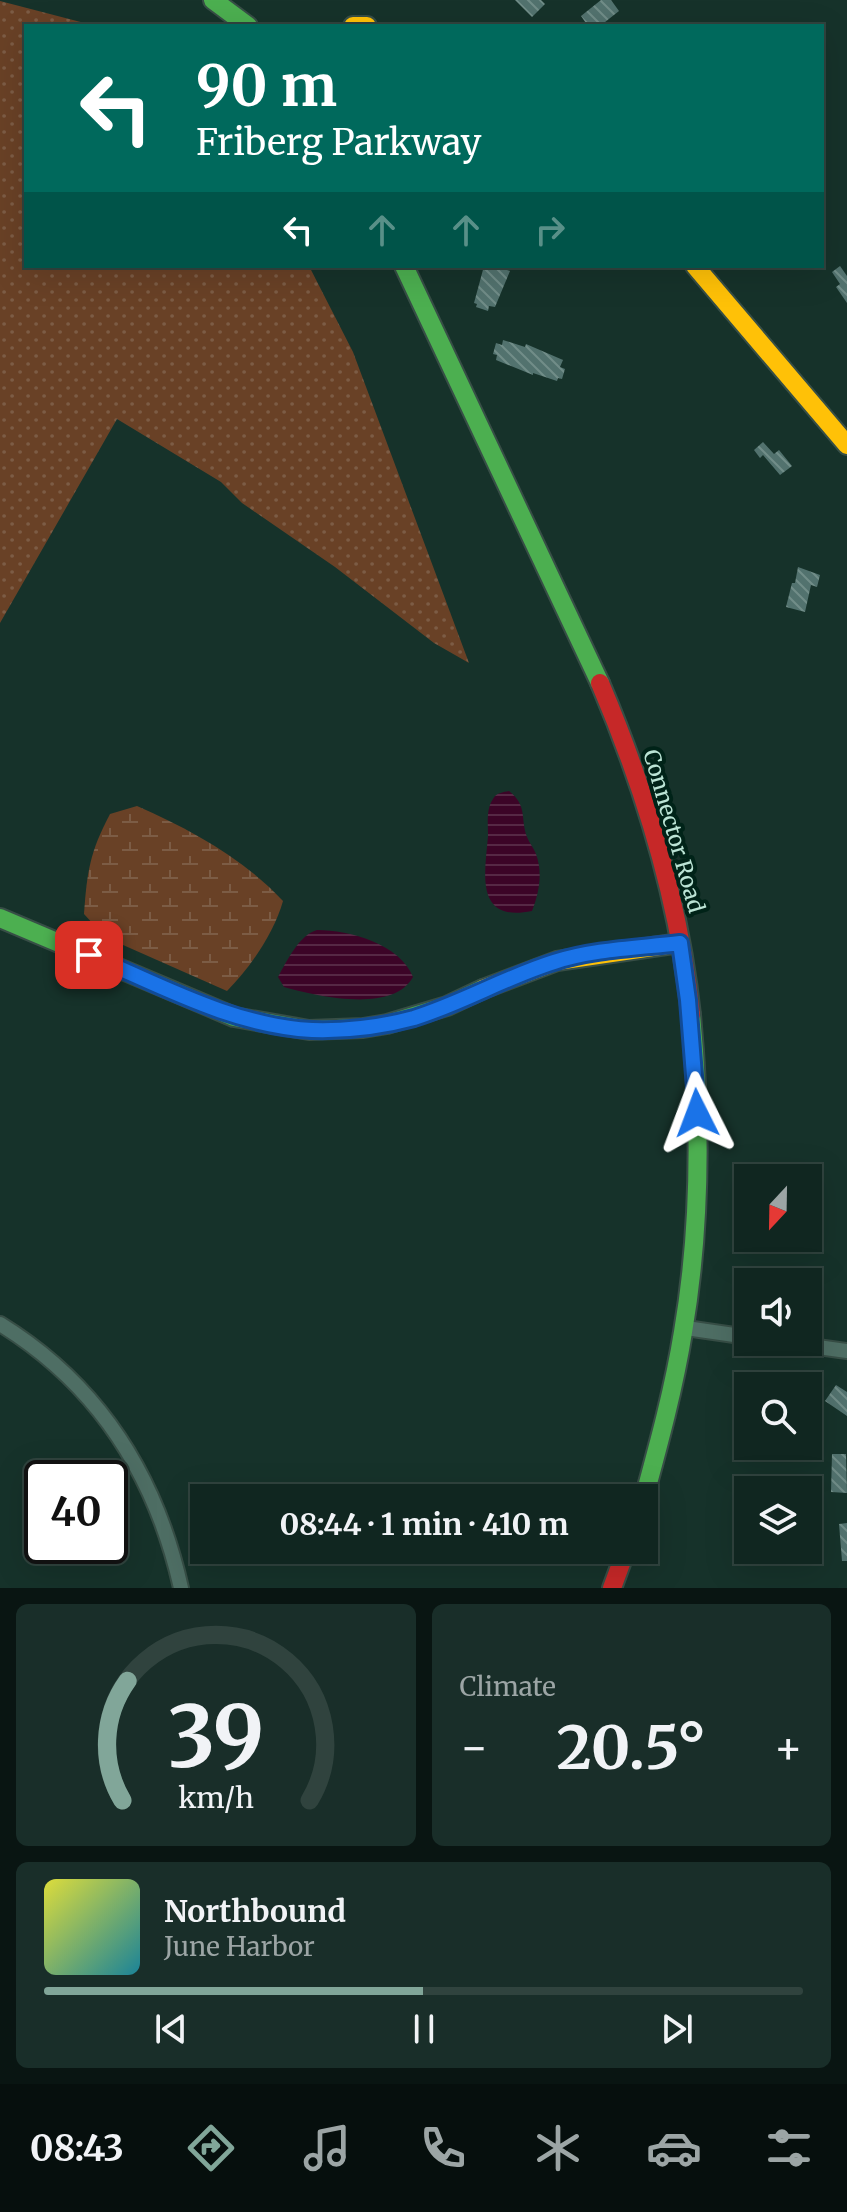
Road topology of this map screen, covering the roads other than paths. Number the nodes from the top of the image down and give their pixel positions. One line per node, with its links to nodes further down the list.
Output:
1 (213, 0): 2 (street)
2 (245, 24)
3 (405, 268): 7 (street, Connector Road)
4 (697, 268): 5 (street)
5 (847, 445)
6 (0, 918): 7 (street)
7 (680, 943): 9 (street, Connector Road)
8 (0, 1324): 15 (street)
9 (686, 1328): 10 (street); 13 (street, Connector Road)
10 (734, 1335)
11 (822, 1348): 12 (street)
12 (847, 1351)
13 (648, 1484)
14 (621, 1564): 16 (street)
15 (181, 1588)
16 (612, 1588)

